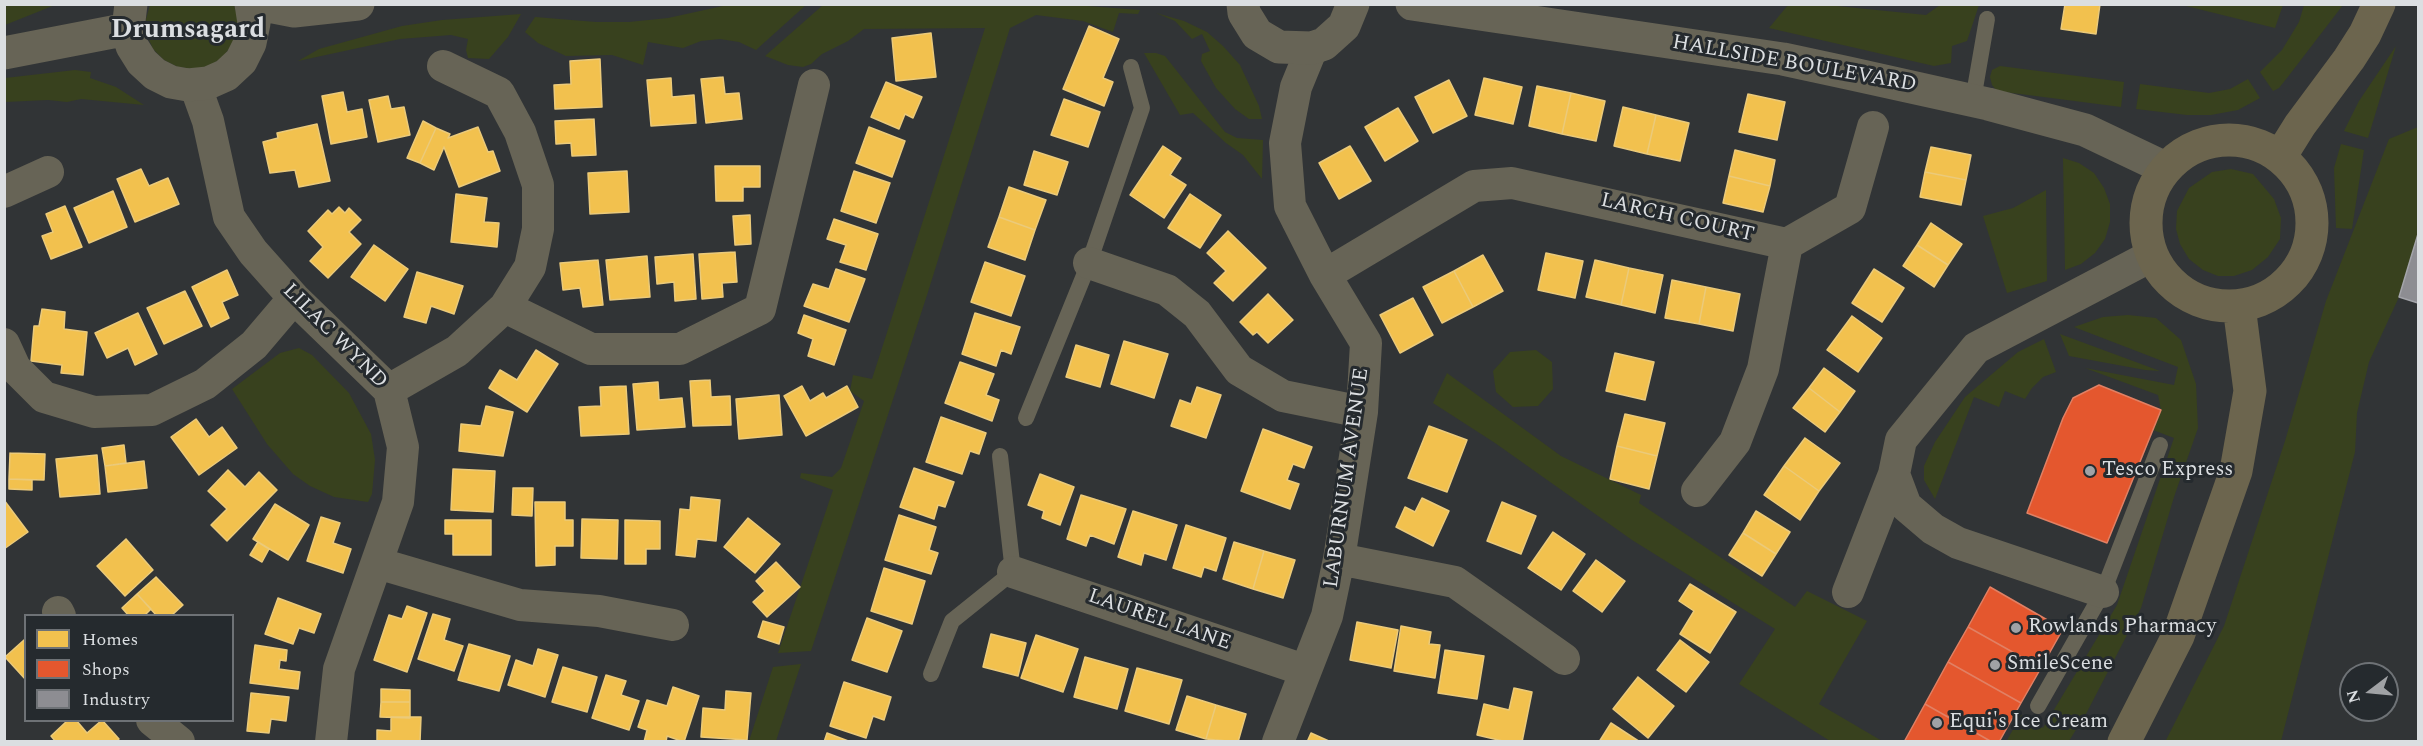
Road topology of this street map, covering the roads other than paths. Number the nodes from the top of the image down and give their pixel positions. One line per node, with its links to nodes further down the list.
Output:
1 (251, 4): 14 (street)
2 (258, 4): 3 (street)
3 (358, 4)
4 (1243, 4): 10 (street)
5 (1353, 4): 10 (street)
6 (1412, 4): 16 (street, HALLSIDE BOULEVARD)
7 (2379, 4): 18 (main road)
8 (130, 17): 11 (street); 14 (street)
9 (1987, 19): 16 (lane)
10 (1312, 48): 25 (street, LABURNUM AVENUE)
11 (4, 53)
12 (444, 66): 28 (street)
13 (1131, 67): 24 (lane)
14 (195, 85): 26 (street, LILAC WYND)
15 (814, 85): 28 (street)
16 (1973, 100): 19 (street, HALLSIDE BOULEVARD)
17 (1873, 128): 22 (street)
18 (2280, 157): 19 (main road); 27 (main road)
19 (2165, 168): 23 (main road)
20 (48, 172): 21 (street)
21 (4, 192)
22 (1787, 244): 25 (street, LARCH COURT); 36 (street)
23 (2151, 256): 27 (main road); 35 (street)
24 (1089, 263): 31 (street); 32 (lane)
25 (1325, 275): 31 (street, LABURNUM AVENUE)
26 (294, 298): 29 (street); 30 (street, LILAC WYND)
27 (2239, 306): 51 (main road)
28 (505, 307): 30 (street)
29 (4, 344)
30 (389, 390): 38 (street, LILAC WYND)
31 (1362, 412): 37 (street, LABURNUM AVENUE)
32 (1026, 418)
33 (2160, 445): 41 (lane)
34 (1000, 456): 39 (lane)
35 (1894, 474): 40 (street); 41 (street)
36 (1697, 491)
37 (1339, 559): 43 (street); 44 (street, LABURNUM AVENUE)
38 (378, 563): 42 (street); 49 (street, LILAC WYND)
39 (1013, 572): 44 (street, LAUREL LANE); 45 (lane)
40 (1848, 592)
41 (2103, 592): 46 (lane)
42 (673, 625)
43 (1564, 659)
44 (1304, 670): 50 (street, LABURNUM AVENUE)
45 (931, 674)
46 (2038, 706)
47 (155, 722): 48 (street)
48 (179, 741)
49 (331, 741)
50 (1278, 741)
51 (2124, 741)

